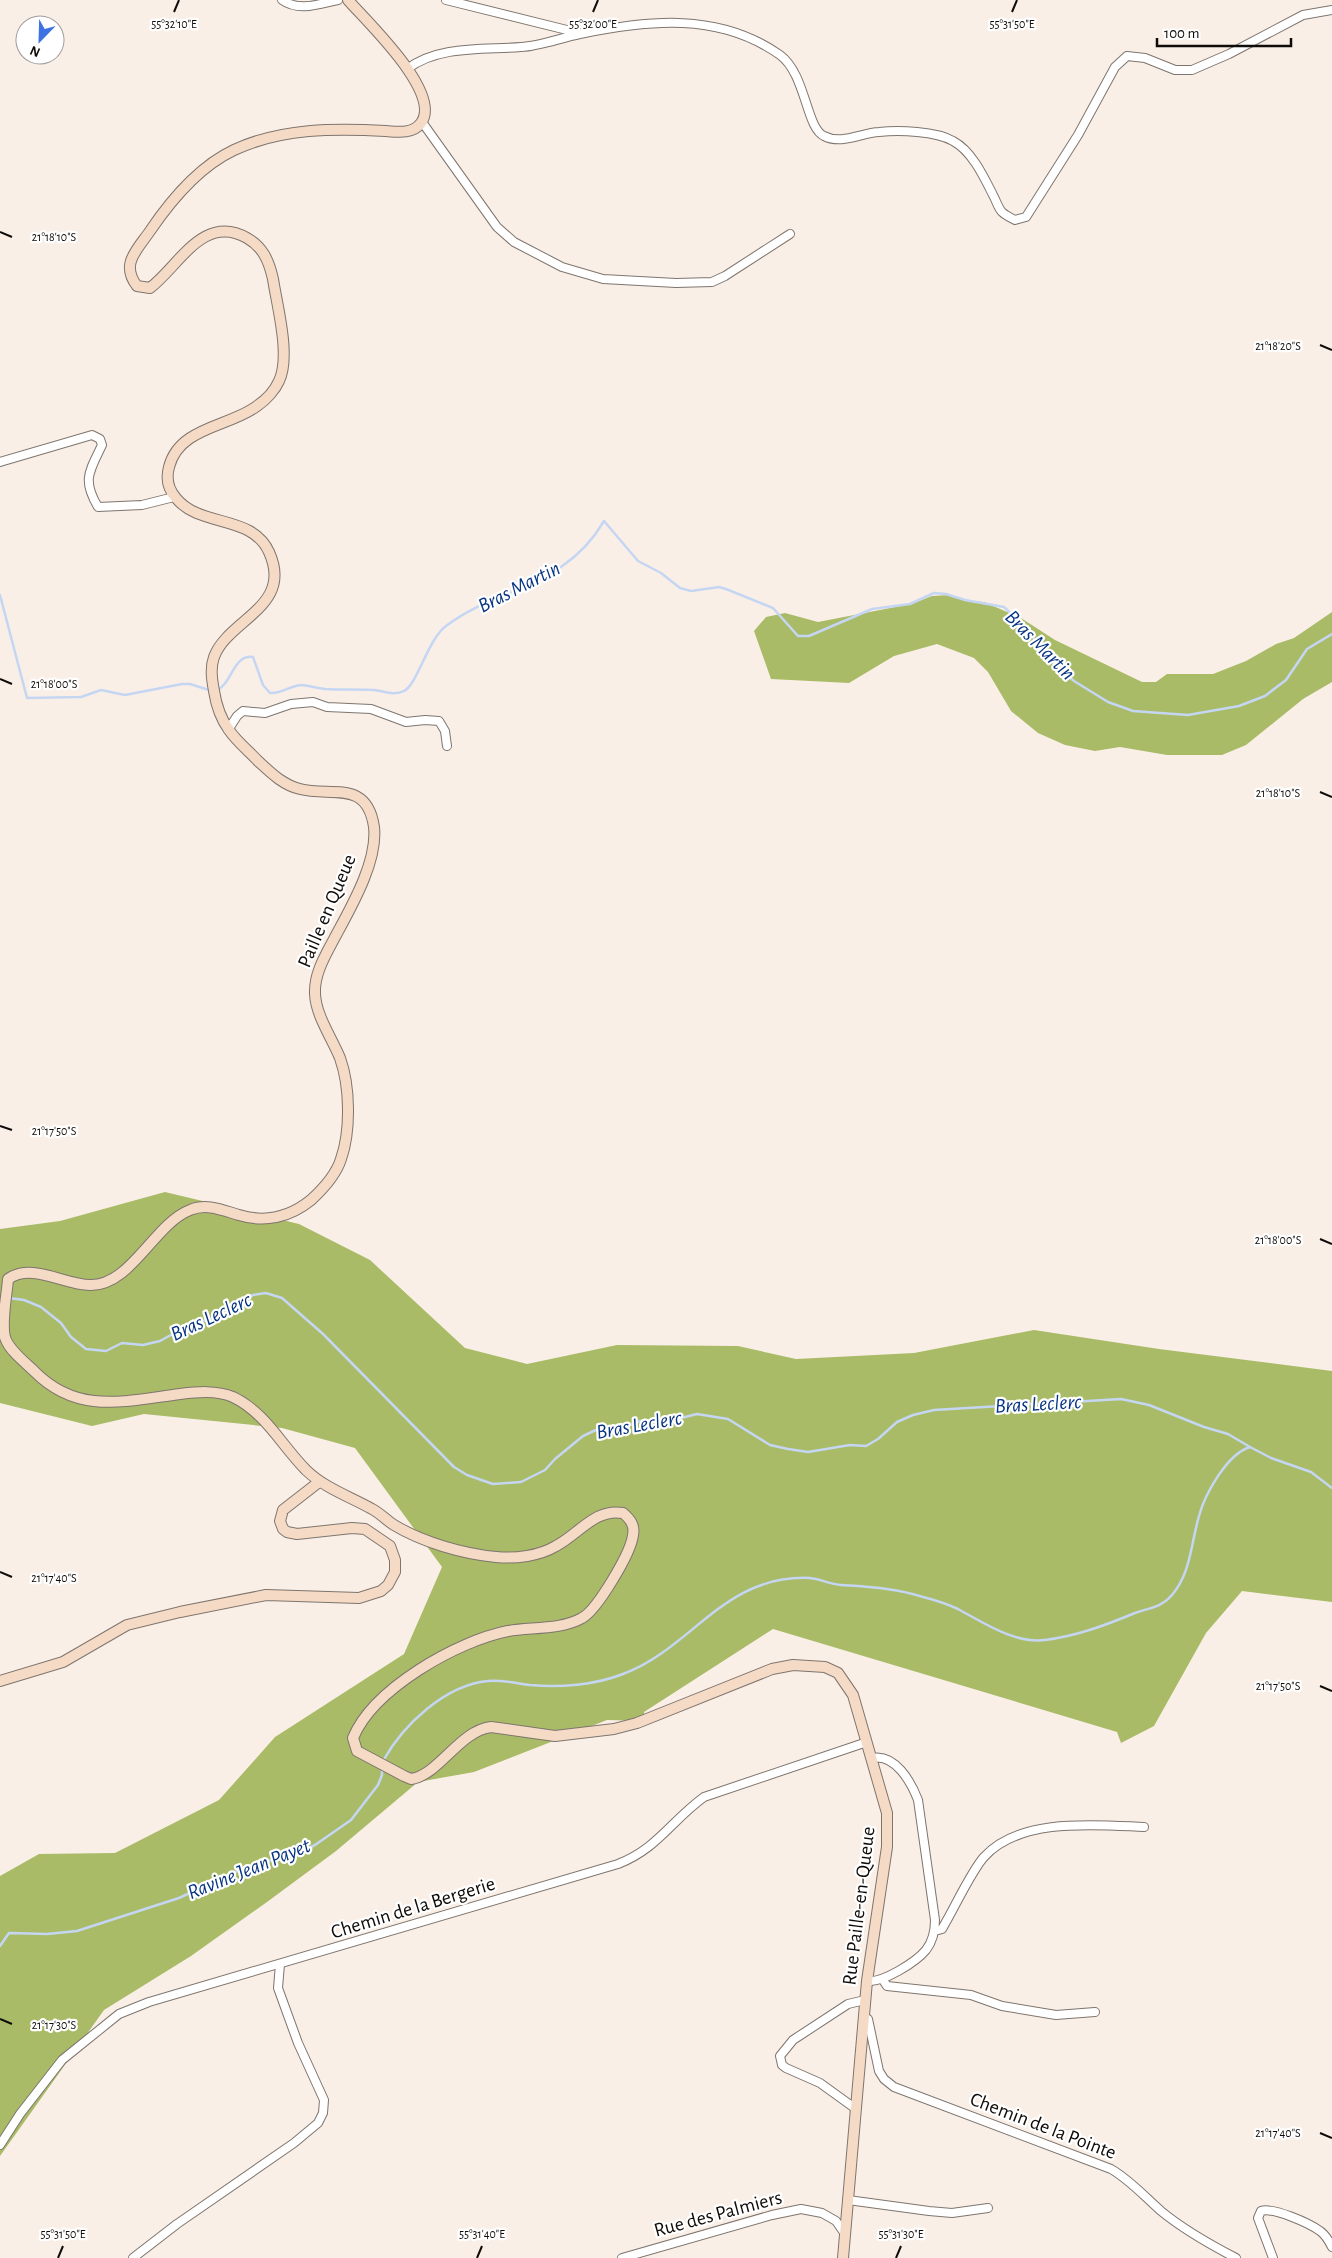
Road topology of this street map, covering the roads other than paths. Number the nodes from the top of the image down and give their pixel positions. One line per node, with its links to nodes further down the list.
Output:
1 (282, 0): 2 (street)
2 (338, 0)
3 (348, 0): 7 (main road)
4 (446, 0): 6 (street)
5 (1332, 10): 6 (street)
6 (581, 34): 7 (street)
7 (407, 69): 8 (main road)
8 (422, 122): 9 (street); 11 (main road)
9 (790, 234)
10 (0, 462): 11 (street)
11 (174, 497): 12 (main road, Paille en Queue)
12 (228, 730): 13 (street); 14 (main road, Paille en Queue)
13 (446, 746)
14 (319, 1482): 15 (main road); 16 (main road, Rue Paille-en-Queue)
15 (0, 1681)
16 (867, 1742): 17 (main road, Rue Paille-en-Queue); 20 (street, Chemin de la Bergerie)
17 (872, 1758): 19 (street); 22 (main road, Rue Paille-en-Queue)
18 (1144, 1827): 19 (street)
19 (935, 1932): 21 (street)
20 (280, 1964): 27 (street, Chemin de la Bergerie); 32 (street)
21 (883, 1980): 22 (street); 24 (street)
22 (867, 1982): 23 (main road, Rue Paille-en-Queue)
23 (865, 2000): 25 (main road, Rue Paille-en-Queue); 26 (street)
24 (1095, 2012)
25 (864, 2016): 26 (main road, Rue Paille-en-Queue); 35 (street, Chemin de la Pointe)
26 (856, 2109): 28 (main road, Rue Paille-en-Queue)
27 (0, 2146)
28 (848, 2200): 29 (street); 30 (main road, Rue Paille-en-Queue)
29 (988, 2208)
30 (845, 2234): 33 (street, Rue des Palmiers); 34 (main road, Rue Paille-en-Queue)
31 (1332, 2247): 36 (street)
32 (133, 2258)
33 (622, 2258)
34 (843, 2258)
35 (1236, 2258)
36 (1273, 2258)

